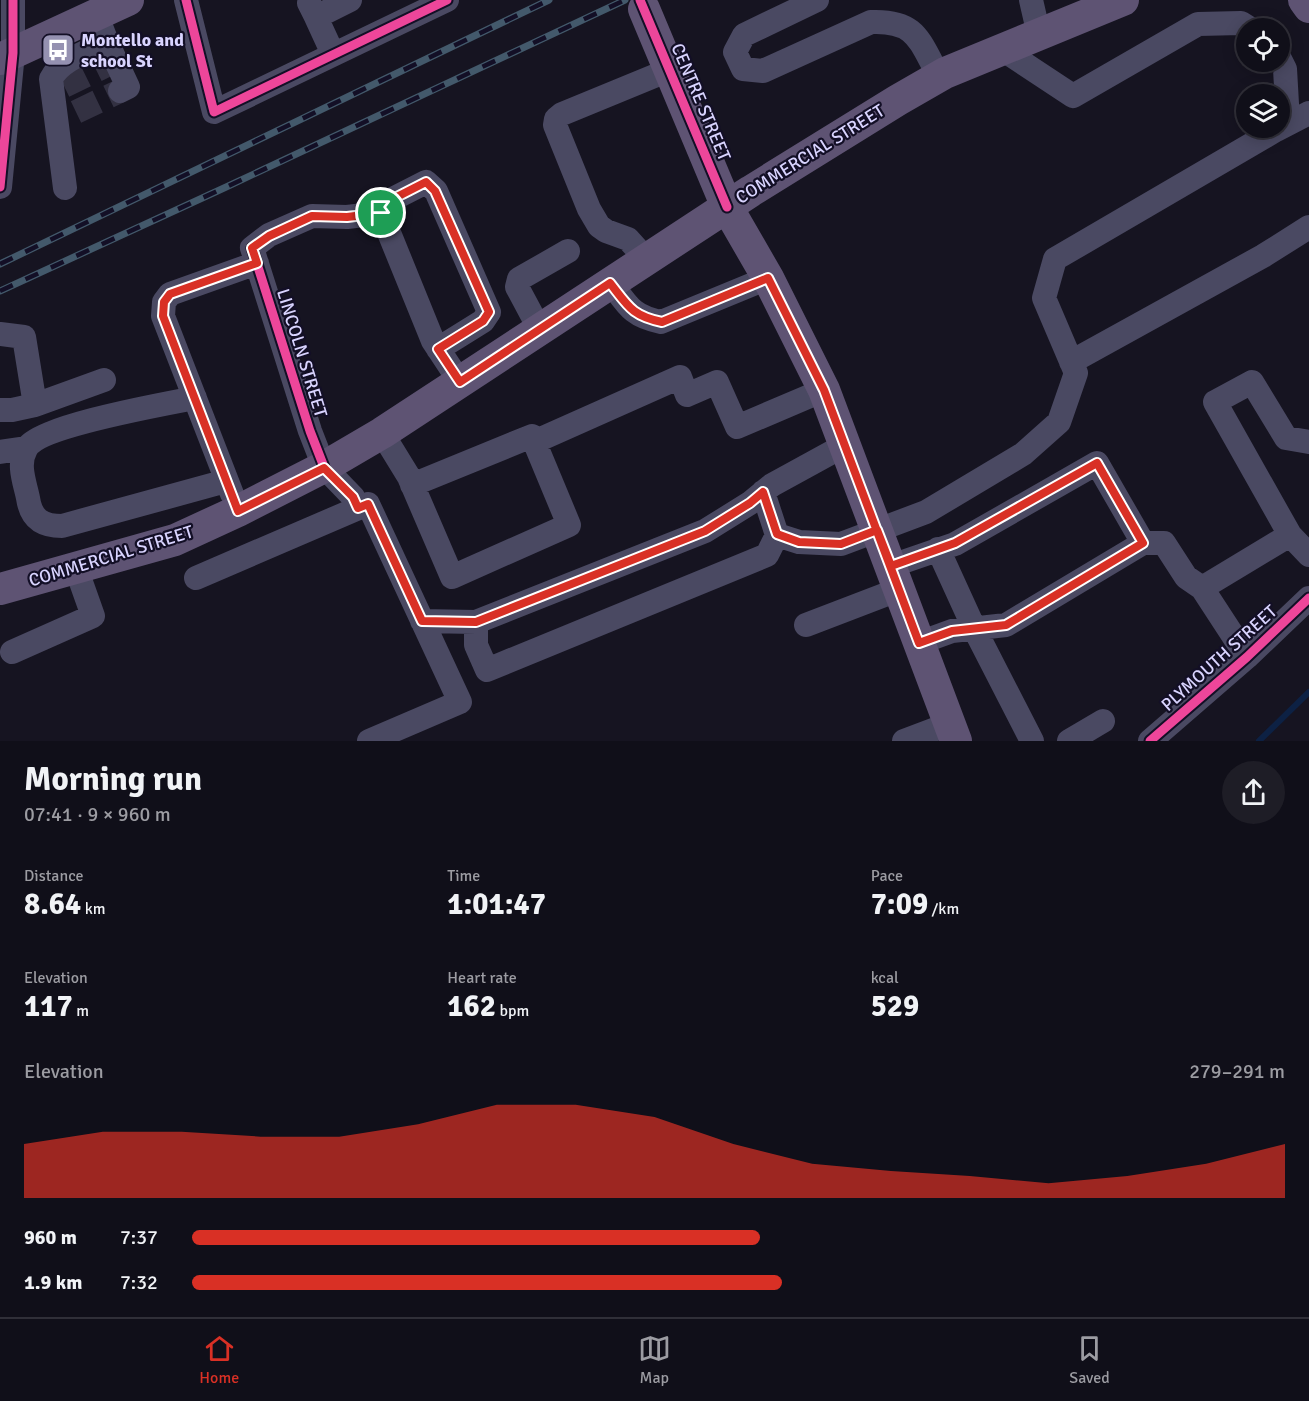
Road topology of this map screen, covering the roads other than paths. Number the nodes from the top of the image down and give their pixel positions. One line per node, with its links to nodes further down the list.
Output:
1 (13, 0): 17 (street)
2 (128, 0): 14 (main road)
3 (186, 0): 16 (street)
4 (350, 0): 16 (street)
5 (817, 0): 19 (street)
6 (1030, 0): 13 (street)
7 (1124, 0): 13 (main road, COMMERCIAL STREET)
8 (1304, 0): 10 (main road)
9 (442, 1): 16 (street)
10 (1309, 7)
11 (644, 9): 18 (main road, CENTRE STREET)
12 (1236, 23): 15 (street)
13 (1038, 35): 15 (main road, COMMERCIAL STREET)
14 (107, 46): 17 (main road); 20 (street); 25 (street)
15 (1002, 50): 19 (main road, COMMERCIAL STREET)
16 (333, 54)
17 (6, 56): 24 (street)
18 (669, 70): 26 (main road, CENTRE STREET); 31 (street)
19 (939, 76): 26 (main road, COMMERCIAL STREET)
20 (120, 91)
21 (1309, 113): 22 (street)
22 (1290, 121)
23 (1257, 138): 37 (street)
24 (0, 187)
25 (64, 188)
26 (727, 207): 31 (main road, COMMERCIAL STREET); 32 (main road, CENTRE STREET)
27 (381, 213): 30 (street); 36 (street); 36 (street)
28 (1309, 227): 37 (street)
29 (568, 251): 34 (street)
30 (254, 255): 41 (street); 50 (street, LINCOLN STREET)
31 (646, 260): 33 (main road, COMMERCIAL STREET)
32 (768, 278): 33 (street); 40 (main road, CENTRE STREET)
33 (610, 283): 34 (main road, COMMERCIAL STREET)
34 (540, 330): 39 (main road, COMMERCIAL STREET)
35 (0, 334): 42 (street)
36 (438, 349): 39 (street)
37 (1071, 362): 56 (street)
38 (104, 380): 42 (street)
39 (460, 382): 44 (main road, COMMERCIAL STREET)
40 (824, 390): 45 (street); 47 (main road, CENTRE STREET)
41 (195, 398): 48 (street); 51 (street)
42 (35, 405): 43 (street)
43 (0, 410)
44 (382, 434): 50 (main road, COMMERCIAL STREET); 52 (street)
45 (534, 442): 52 (street); 52 (street)
46 (1309, 442): 58 (street)
47 (845, 445): 53 (street); 56 (main road, CENTRE STREET)
48 (26, 448): 49 (street); 51 (street)
49 (0, 452)
50 (324, 468): 54 (street); 55 (main road, COMMERCIAL STREET)
51 (226, 481): 55 (street)
52 (412, 485)
53 (763, 492): 57 (street); 69 (street)
54 (358, 508): 64 (street); 68 (street)
55 (238, 511): 62 (main road, COMMERCIAL STREET)
56 (877, 530): 57 (street); 63 (main road, CENTRE STREET)
57 (777, 534): 69 (street)
58 (1290, 535): 61 (street); 65 (street)
59 (1143, 543): 60 (street); 65 (street); 71 (street)
60 (938, 549): 63 (street); 71 (street)
61 (1309, 555)
62 (76, 568): 66 (main road, COMMERCIAL STREET); 73 (street)
63 (895, 577): 70 (street); 72 (main road, CENTRE STREET)
64 (196, 579)
65 (1202, 588): 74 (street)
66 (0, 589)
67 (1309, 598): 74 (street, PLYMOUTH STREET)
68 (422, 621): 69 (street); 77 (street)
69 (476, 622)
70 (806, 625)
71 (974, 628): 72 (street); 79 (street)
72 (919, 643): 76 (main road, CENTRE STREET)
73 (12, 652)
74 (1247, 657): 81 (street, PLYMOUTH STREET)
75 (1103, 721): 80 (street)
76 (952, 732): 78 (street)
77 (369, 741)
78 (904, 741)
79 (1032, 741)
80 (1069, 741)
81 (1150, 741)

